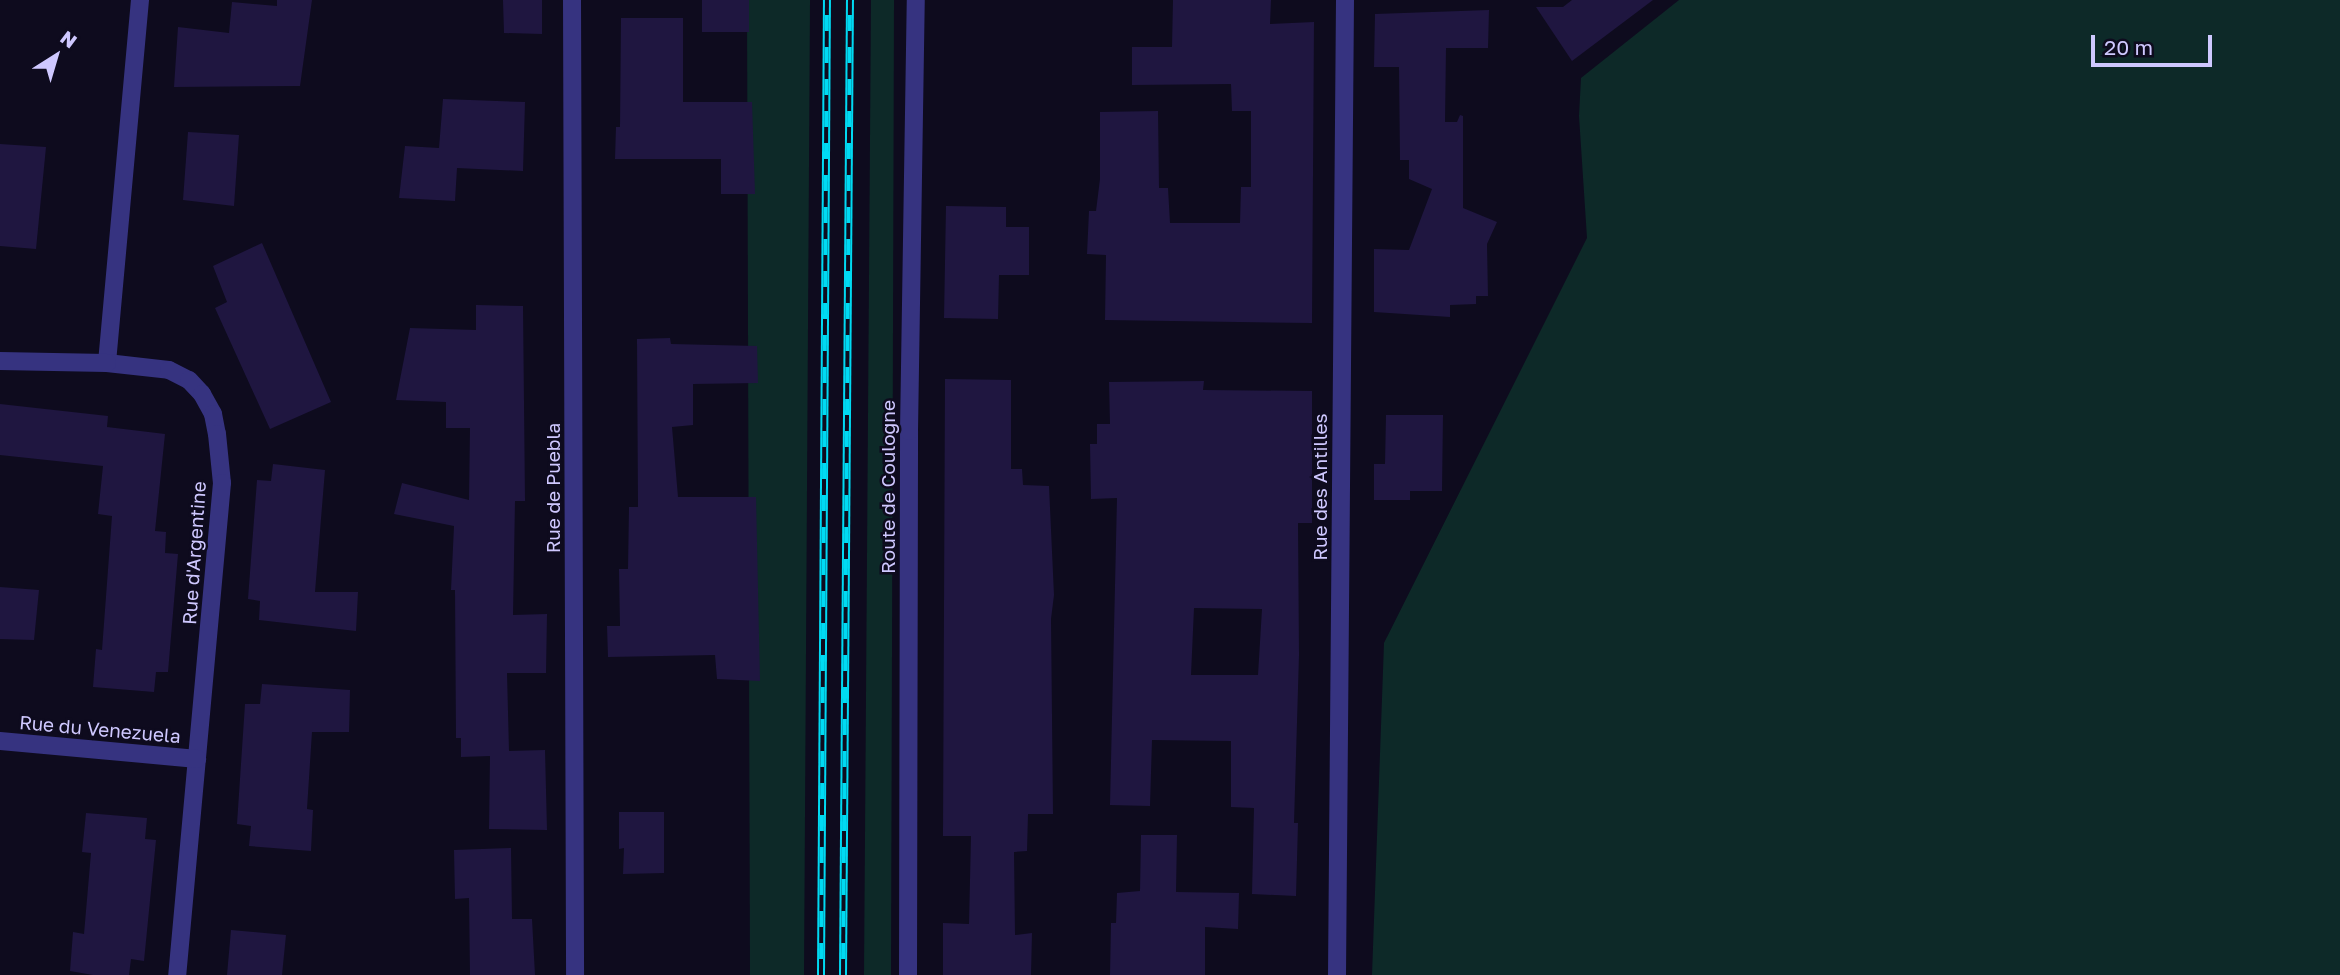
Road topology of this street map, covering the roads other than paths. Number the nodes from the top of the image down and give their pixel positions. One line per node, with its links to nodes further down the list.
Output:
1 (140, 0): 6 (street)
2 (572, 0): 10 (street, Rue de Puebla)
3 (916, 0): 11 (street, Route de Coulogne)
4 (1345, 0): 12 (street, Rue des Antilles)
5 (0, 360): 6 (street, Rue d'Argentine)
6 (107, 363): 8 (street, Rue d'Argentine)
7 (0, 741): 8 (street, Rue du Venezuela)
8 (197, 759): 9 (street, Rue d'Argentine)
9 (177, 975)
10 (575, 975)
11 (908, 975)
12 (1337, 975)

